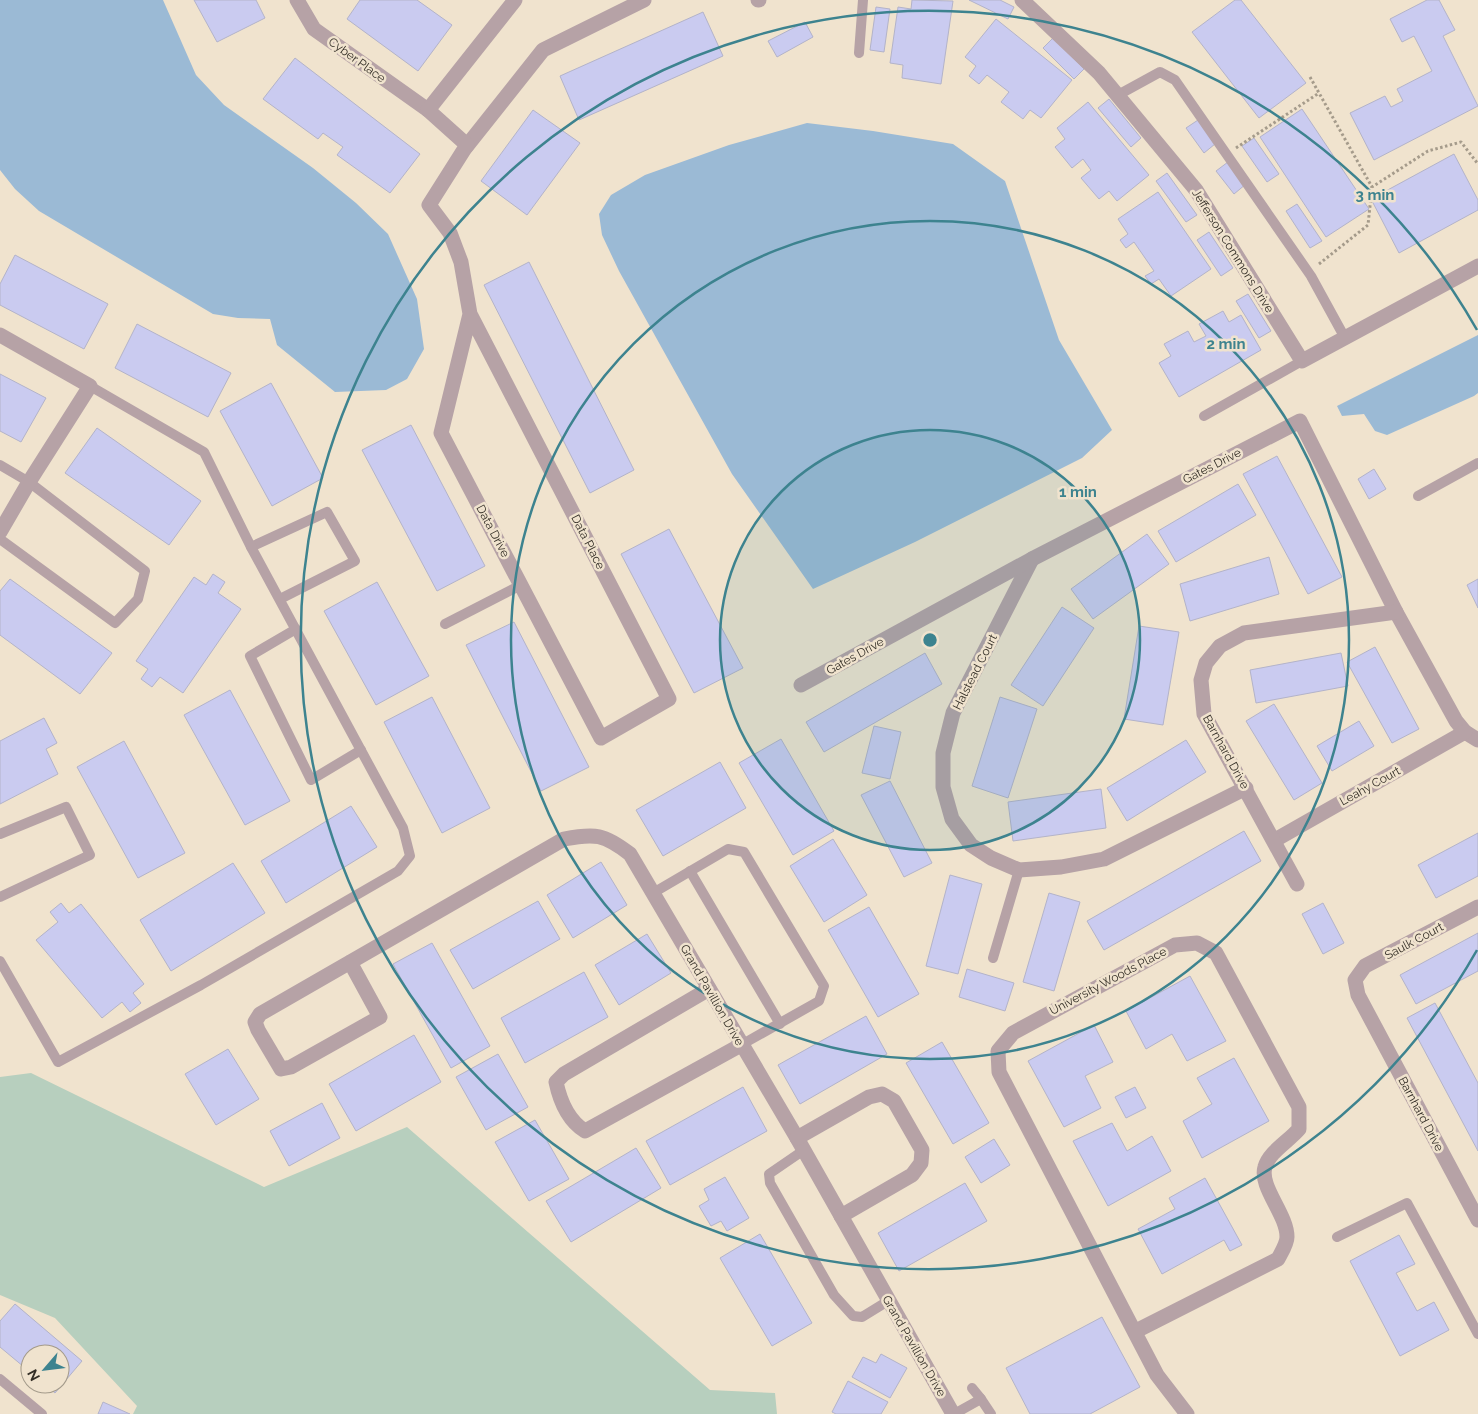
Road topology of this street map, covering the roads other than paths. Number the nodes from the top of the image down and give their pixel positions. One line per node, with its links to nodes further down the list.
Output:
1 (297, 0): 8 (street, Cyber Place)
2 (516, 0): 8 (street)
3 (644, 0): 9 (street)
4 (863, 0): 6 (lane)
5 (1022, 0): 7 (street, Jefferson Commons Drive)
6 (859, 54)
7 (1118, 95): 13 (lane); 14 (street, Jefferson Commons Drive)
8 (428, 110): 9 (street, Cyber Place)
9 (466, 147): 11 (street)
10 (1478, 266): 13 (street)
11 (470, 314): 25 (street, Data Drive); 32 (street, Data Place)
12 (0, 335): 15 (street)
13 (1345, 338): 14 (street)
14 (1302, 361): 16 (lane)
15 (90, 386): 19 (street); 23 (lane)
16 (1204, 416)
17 (1478, 463): 20 (lane)
18 (0, 465): 19 (lane)
19 (29, 482): 21 (street); 22 (lane)
20 (1418, 496)
21 (0, 532)
22 (0, 539)
23 (251, 546): 26 (lane); 26 (lane)
24 (1032, 559): 27 (street, Gates Drive); 30 (street, Gates Drive); 37 (street, Halstead Court)
25 (520, 585): 28 (lane); 32 (street, Data Drive)
26 (280, 599): 29 (lane)
27 (1396, 612): 31 (street, Gates Drive); 34 (street, Barnhard Drive)
28 (445, 624)
29 (296, 629): 33 (lane); 33 (lane)
30 (801, 685)
31 (1472, 736): 36 (street, Leahy Court)
32 (601, 738)
33 (361, 750): 44 (lane)
34 (1246, 788): 36 (street, Barnhard Drive); 37 (street, Halstead Court)
35 (0, 834): 41 (lane)
36 (1274, 840): 39 (street, Barnhard Drive)
37 (1019, 870): 43 (lane)
38 (690, 872): 40 (lane); 48 (lane); 48 (lane)
39 (1297, 884)
40 (653, 893): 45 (street, Grand Pavillion Drive); 47 (street, Grand Pavillion Drive)
41 (0, 897)
42 (1478, 907): 46 (street, Saulk Court)
43 (993, 958)
44 (0, 962)
45 (350, 962): 45 (street, Grand Pavillion Drive)
46 (1355, 980): 52 (street, Barnhard Drive)
47 (709, 989): 49 (street, Grand Pavillion Drive); 49 (street)
48 (780, 1024): 49 (lane)
49 (741, 1045): 50 (street, Grand Pavillion Drive)
50 (800, 1144): 51 (street, Grand Pavillion Drive); 51 (street); 54 (lane)
51 (841, 1216): 54 (street, Grand Pavillion Drive)
52 (1478, 1220)
53 (1337, 1238): 56 (lane)
54 (888, 1301): 61 (street, Grand Pavillion Drive)
55 (1136, 1331): 55 (street, University Woods Place); 63 (street, University Woods Place)
56 (1478, 1334)
57 (0, 1379): 60 (lane)
58 (972, 1388): 59 (lane)
59 (981, 1399): 61 (lane); 62 (lane)
60 (42, 1414)
61 (953, 1414)
62 (991, 1414)
63 (1187, 1414)

